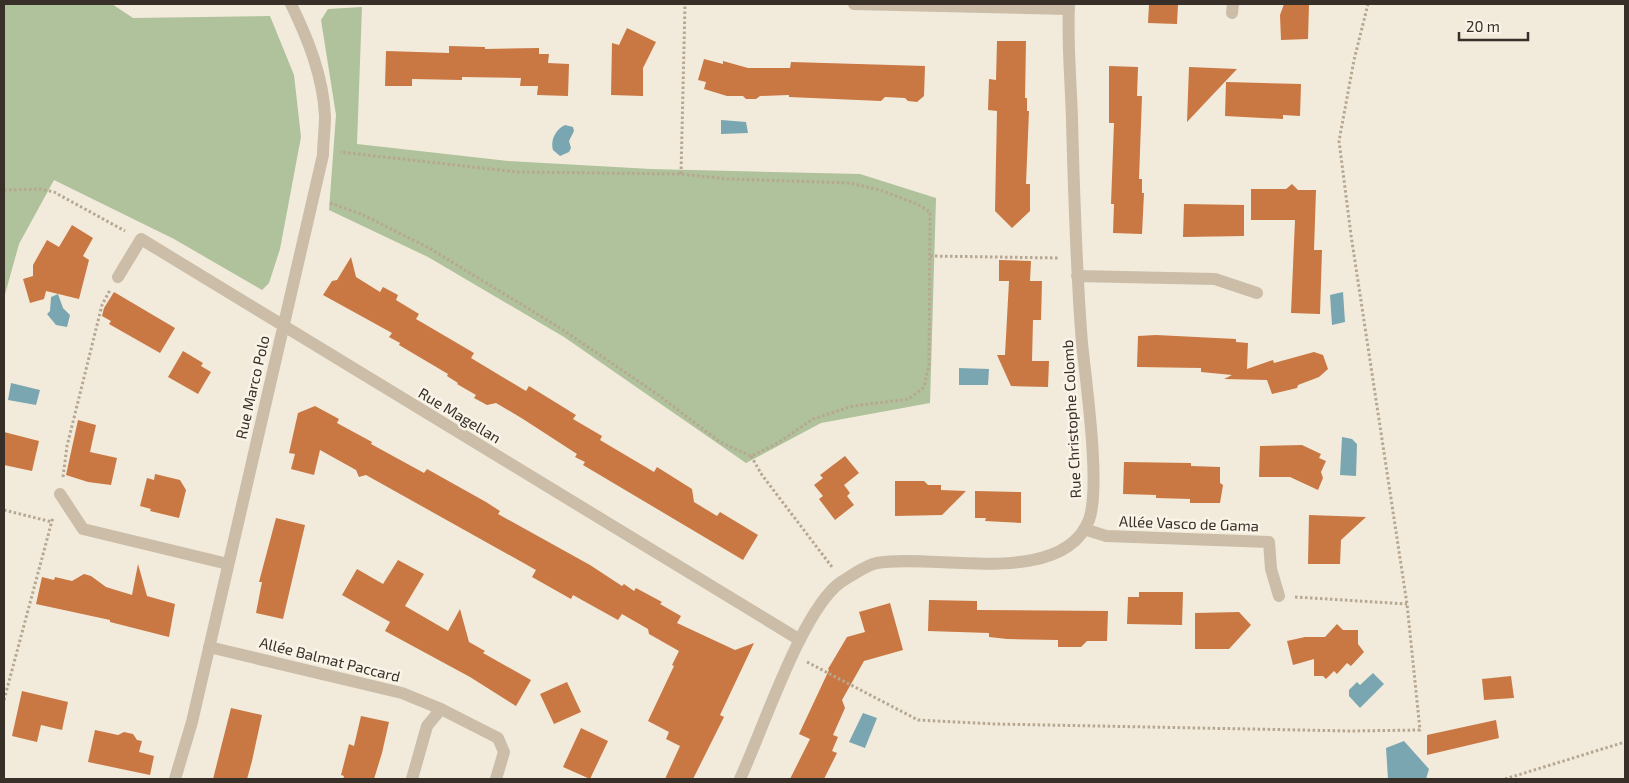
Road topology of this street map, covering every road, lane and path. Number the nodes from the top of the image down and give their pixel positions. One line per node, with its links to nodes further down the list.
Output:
1 (291, 4): 15 (street, Rue Marco Polo)
2 (685, 4): 6 (path)
3 (854, 4): 4 (street)
4 (1069, 6): 11 (street, Rue Christophe Colomb)
5 (337, 152): 6 (path)
6 (681, 174): 10 (path)
7 (4, 190): 9 (path)
8 (328, 202): 16 (path)
9 (140, 239): 13 (street); 15 (street, Rue Magellan)
10 (930, 256): 11 (path); 16 (path)
11 (1076, 256): 12 (street, Rue Christophe Colomb)
12 (1077, 276): 14 (street); 20 (street, Rue Christophe Colomb)
13 (118, 277)
14 (1257, 293)
15 (283, 326): 21 (street, Rue Marco Polo); 25 (street, Rue Magellan)
16 (751, 456): 22 (path)
17 (60, 494): 21 (street)
18 (4, 510): 19 (path)
19 (52, 522)
20 (1084, 529): 23 (street, Allée Vasco de Gama); 25 (street, Rue Christophe Colomb)
21 (228, 564): 26 (street, Rue Marco Polo)
22 (828, 573)
23 (1279, 596): 24 (path)
24 (1407, 604)
25 (800, 640): 32 (street, Rue Christophe Colomb)
26 (210, 647): 27 (street, Allée Balmat Paccard); 29 (street, Rue Marco Polo)
27 (441, 709): 30 (street); 31 (street, Allée Balmat Paccard)
28 (1625, 742): 33 (path)
29 (175, 779)
30 (412, 779)
31 (496, 779)
32 (740, 779)
33 (1506, 779)

